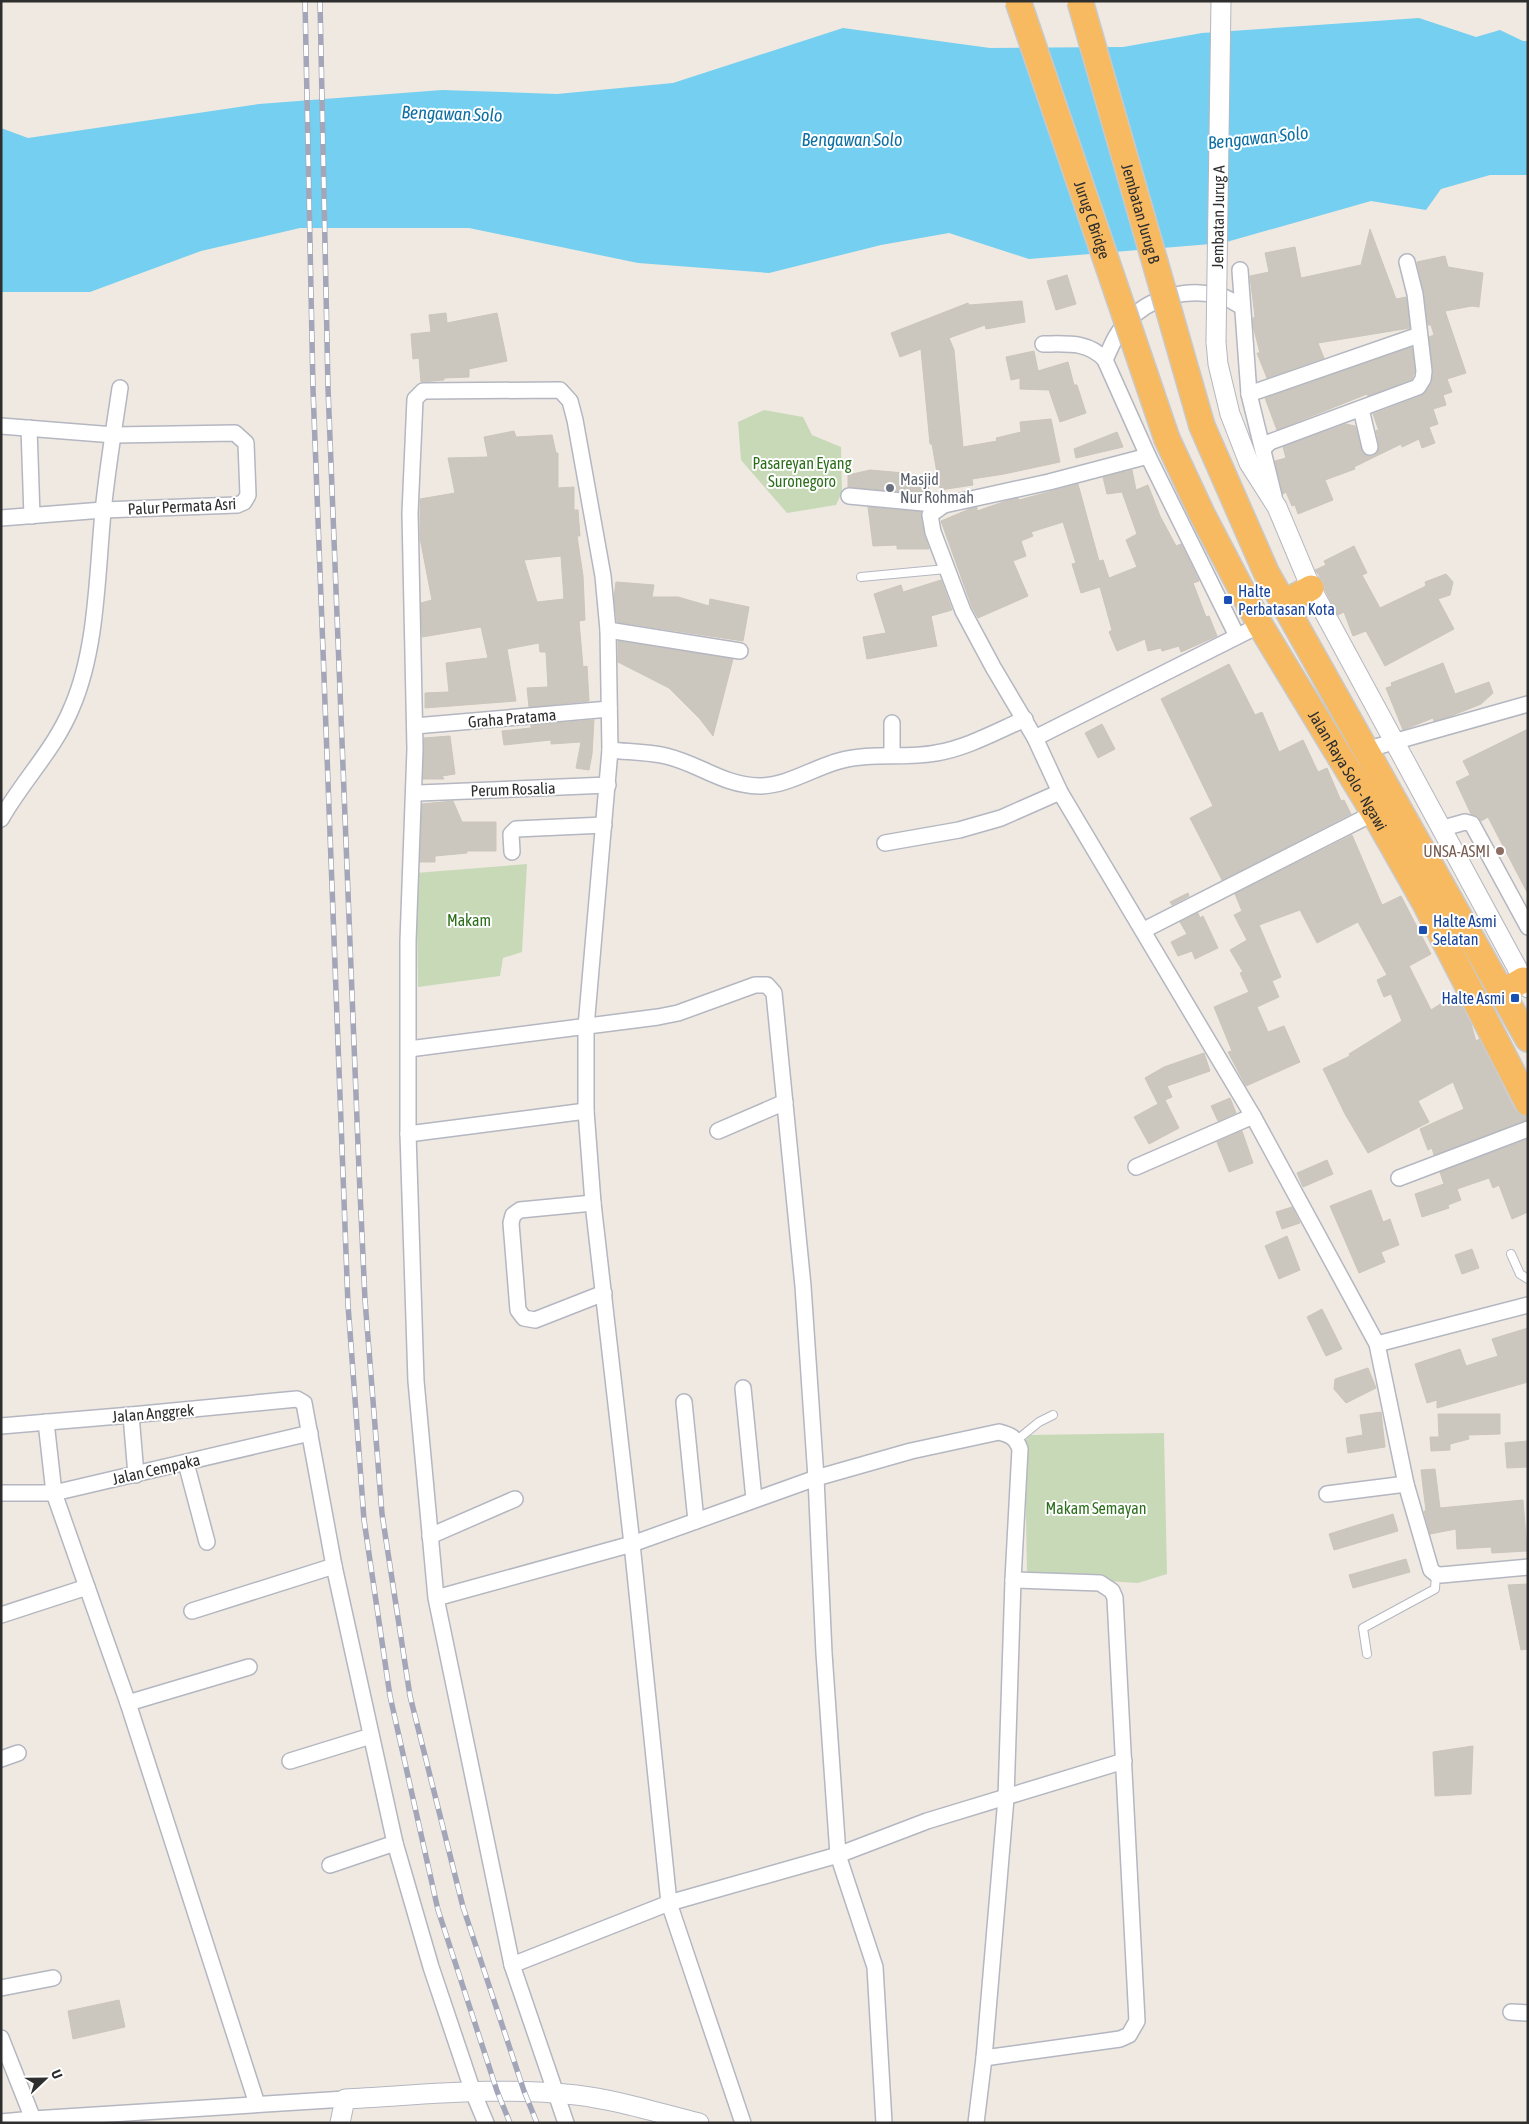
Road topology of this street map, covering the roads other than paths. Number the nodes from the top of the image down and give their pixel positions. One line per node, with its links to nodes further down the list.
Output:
1 (1018, 1): 17 (highway, Jurug C Bridge, bridge)
2 (1080, 1): 14 (highway, Jembatan Jurug B, bridge)
3 (1221, 1): 23 (street, Jembatan Jurug A, bridge)
4 (1407, 262): 7 (street)
5 (1240, 270): 6 (street)
6 (1241, 306): 9 (street); 11 (street)
7 (1419, 335): 11 (street); 12 (street)
8 (1043, 344): 9 (street)
9 (1105, 360): 20 (street)
10 (120, 388): 16 (street, Palur Permata Asri)
11 (1249, 394): 19 (street)
12 (1361, 408): 18 (street); 19 (street)
13 (1, 426): 15 (street, Palur Permata Asri)
14 (1202, 426): 30 (highway, Jalan Raya Solo - Ngawi)
15 (29, 428): 16 (street, Palur Permata Asri); 25 (street)
16 (114, 436): 24 (street, Palur Permata Asri); 24 (street, Palur Permata Asri)
17 (1167, 439): 31 (highway, Jalan Raya Solo - Ngawi)
18 (1370, 448)
19 (1263, 449): 23 (street)
20 (1148, 456): 22 (street); 33 (street)
21 (849, 496): 22 (street)
22 (944, 505): 27 (street)
23 (1277, 508): 29 (street, Jembatan Jurug A)
24 (103, 510): 25 (street, Palur Permata Asri); 49 (street, Palur Permata Asri)
25 (32, 516): 26 (street, Palur Permata Asri)
26 (1, 518)
27 (946, 569): 28 (lane); 37 (street)
28 (860, 577)
29 (1311, 588): 30 (highway); 41 (street, Jembatan Jurug A)
30 (1283, 603): 43 (highway, Jalan Raya Solo - Ngawi)
31 (1260, 625): 33 (street); 48 (highway, Jalan Raya Solo - Ngawi)
32 (608, 630): 34 (street); 36 (street); 39 (street)
33 (1237, 636): 40 (street)
34 (740, 651)
35 (1528, 704): 41 (street)
36 (609, 709): 39 (street, Graha Pratama); 42 (street)
37 (1025, 719): 40 (street); 44 (street)
38 (892, 723): 44 (street)
39 (415, 726): 60 (street)
40 (1035, 738): 46 (street)
41 (1396, 741): 43 (street); 51 (street, Jembatan Jurug A)
42 (610, 750): 44 (street); 45 (street)
43 (1365, 750): 57 (highway, Jalan Raya Solo - Ngawi)
44 (892, 754)
45 (608, 785): 47 (street, Perum Rosalia); 50 (street)
46 (1060, 792): 52 (street); 55 (street)
47 (418, 793)
48 (1374, 814): 55 (street); 62 (highway, Jalan Raya Solo - Ngawi)
49 (1, 819)
50 (604, 825): 53 (street); 58 (street)
51 (1440, 829): 54 (street); 56 (street, Jembatan Jurug A)
52 (885, 843)
53 (512, 852)
54 (1528, 927)
55 (1144, 930): 64 (street)
56 (1526, 984): 57 (highway)
57 (1501, 993): 59 (highway, Jalan Raya Solo - Ngawi)
58 (586, 1027): 60 (street); 61 (street); 63 (street)
59 (1528, 1039)
60 (409, 1050): 67 (street)
61 (785, 1102): 66 (street); 86 (street)
62 (1528, 1103)
63 (586, 1112): 67 (street); 70 (street)
64 (1253, 1116): 68 (street); 75 (street)
65 (1528, 1129): 69 (street)
66 (718, 1131)
67 (408, 1134): 94 (street)
68 (1136, 1167)
69 (1399, 1178)
70 (593, 1203): 73 (street); 73 (street)
71 (1512, 1254): 72 (lane)
72 (1528, 1279)
73 (604, 1293): 96 (street)
74 (1528, 1305): 75 (street)
75 (1376, 1344): 87 (street)
76 (743, 1388): 92 (street)
77 (684, 1402): 93 (street)
78 (1053, 1415): 83 (lane)
79 (131, 1416): 80 (street, Jalan Anggrek); 82 (street, Jalan Anggrek); 85 (street)
80 (46, 1422): 81 (street, Jalan Anggrek); 89 (street)
81 (1, 1426)
82 (310, 1433): 84 (street, Jalan Cempaka); 97 (street)
83 (1016, 1440): 86 (street); 100 (street)
84 (186, 1463): 85 (street, Jalan Cempaka); 95 (street)
85 (136, 1474): 89 (street, Jalan Cempaka)
86 (816, 1478): 92 (street); 115 (street)
87 (1406, 1484): 90 (street); 99 (street)
88 (1, 1493): 89 (street, Jalan Cempaka)
89 (54, 1493): 101 (street)
90 (1327, 1494)
91 (515, 1499): 94 (street)
92 (754, 1499): 93 (street)
93 (696, 1521): 96 (street)
94 (430, 1536): 102 (street)
95 (207, 1542)
96 (632, 1544): 102 (street); 117 (street)
97 (334, 1566): 103 (street); 108 (street)
98 (1528, 1567): 99 (street)
99 (1436, 1574): 105 (lane)
100 (1013, 1580): 112 (street); 113 (street)
101 (87, 1587): 104 (street); 107 (street)
102 (436, 1598): 118 (street)
103 (192, 1611)
104 (1, 1615)
105 (1367, 1654)
106 (249, 1666): 107 (street)
107 (128, 1703): 128 (street)
108 (371, 1736): 111 (street); 114 (street)
109 (18, 1753): 110 (street)
110 (1, 1759)
111 (290, 1761)
112 (1124, 1761): 113 (street); 124 (street)
113 (1006, 1798): 115 (street); 124 (street)
114 (395, 1842): 116 (street); 125 (street)
115 (838, 1855): 117 (street); 137 (street)
116 (330, 1865)
117 (669, 1903): 118 (street); 136 (street)
118 (512, 1965): 126 (street)
119 (53, 1978): 120 (street)
120 (1, 1988)
121 (1511, 2012): 122 (street)
122 (1528, 2013)
123 (1, 2038): 130 (street)
124 (984, 2058): 138 (street)
125 (473, 2092): 126 (street); 127 (street); 133 (street)
126 (555, 2093): 134 (street); 135 (street)
127 (345, 2099): 128 (street); 132 (street)
128 (257, 2104): 129 (street)
129 (145, 2118): 130 (street)
130 (32, 2119): 131 (street)
131 (2, 2122)
132 (340, 2123)
133 (486, 2123)
134 (566, 2123)
135 (699, 2123)
136 (744, 2123)
137 (884, 2123)
138 (976, 2123)

